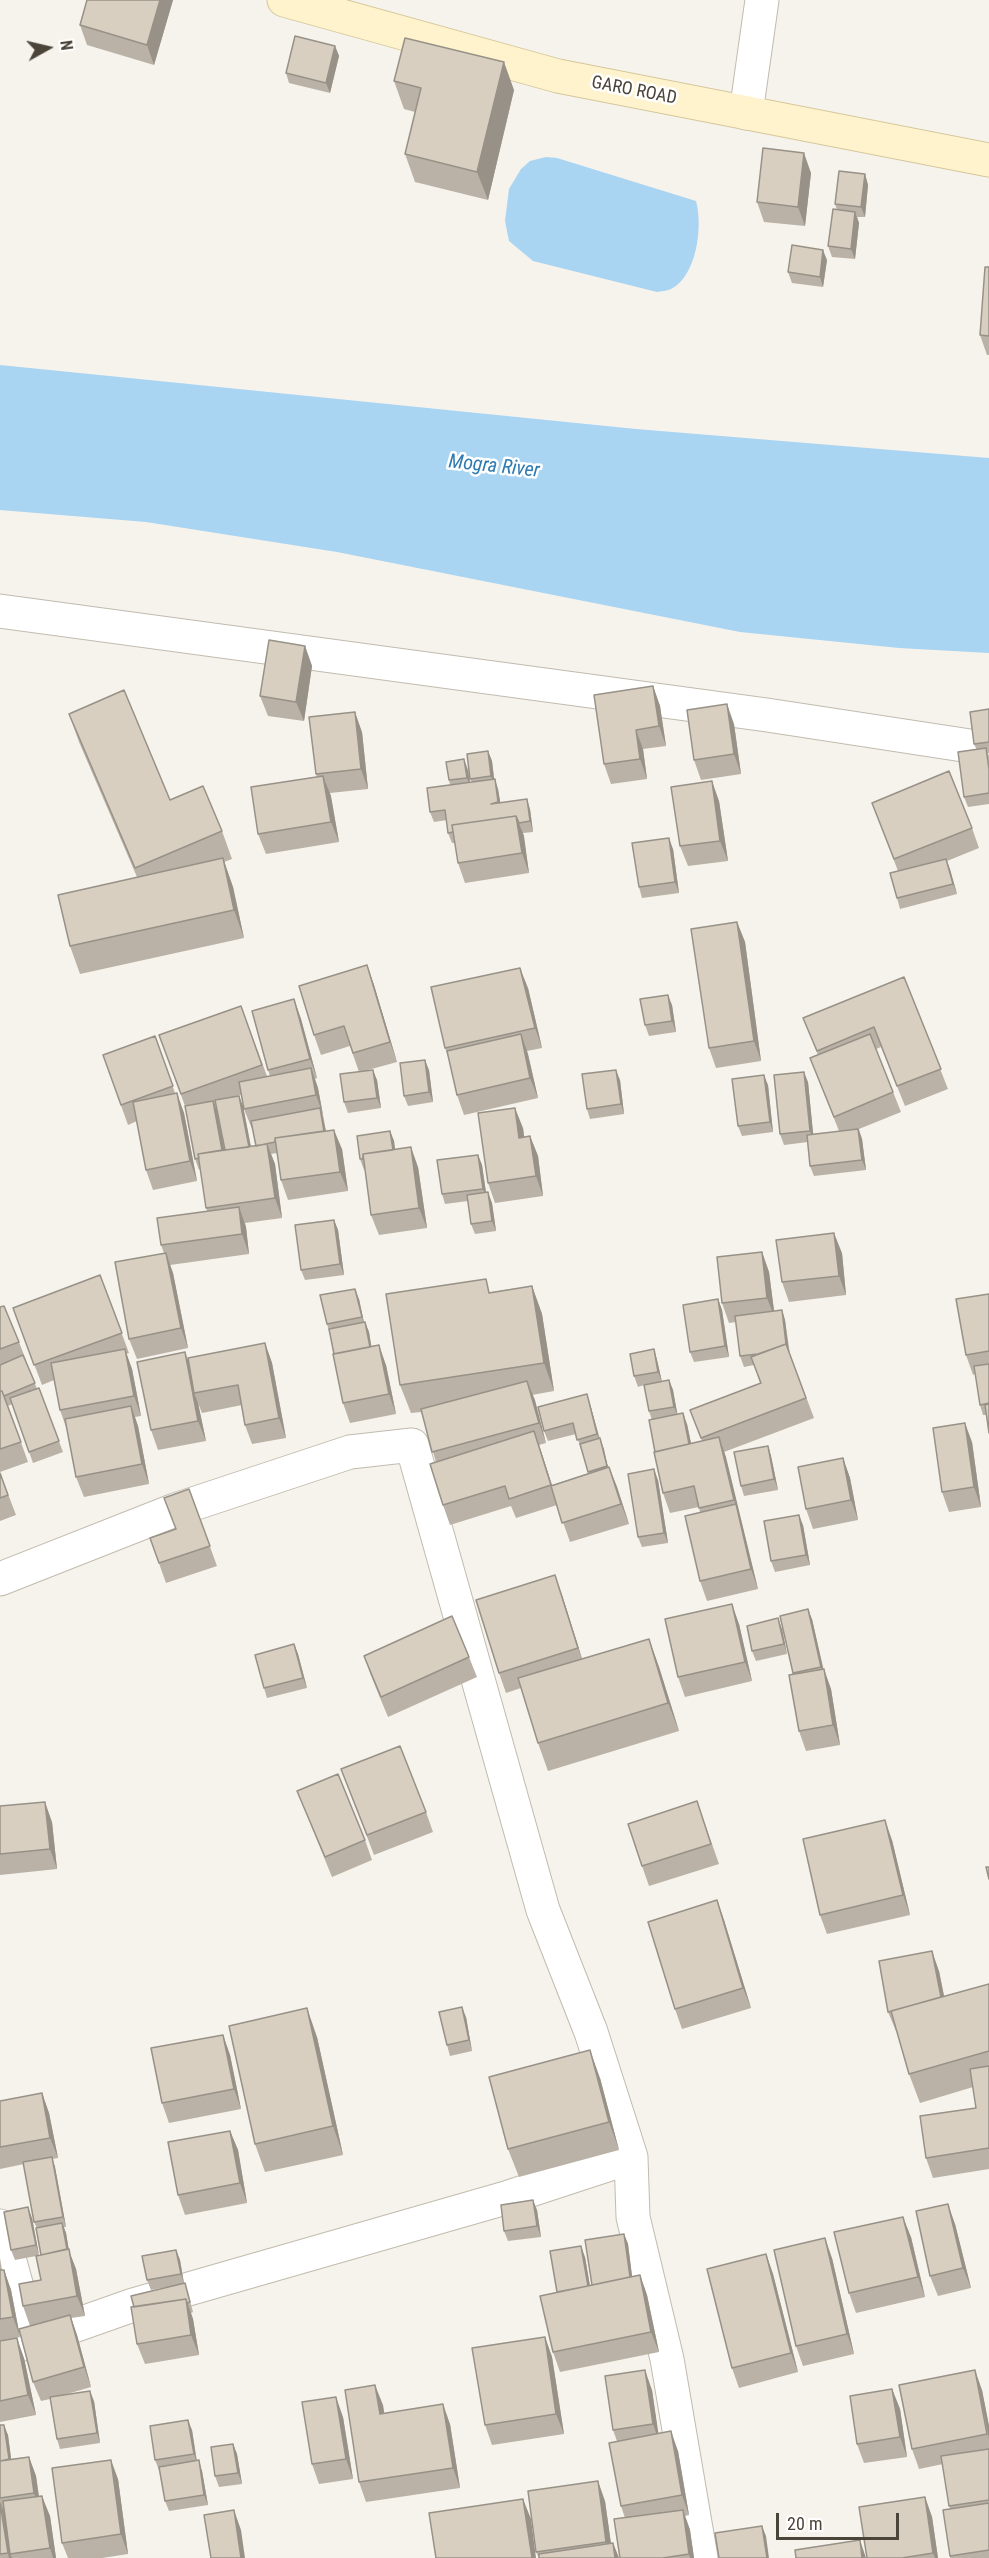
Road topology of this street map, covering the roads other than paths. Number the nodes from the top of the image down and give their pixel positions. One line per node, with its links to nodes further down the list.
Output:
1 (284, 0): 3 (street, GARO ROAD)
2 (762, 0): 3 (street)
3 (746, 112): 4 (street, GARO ROAD)
4 (989, 160)
5 (0, 611): 6 (street)
6 (989, 749)
7 (0, 1579): 8 (street)
8 (631, 2157): 10 (street); 12 (street)
9 (0, 2226): 10 (street)
10 (32, 2341): 11 (street)
11 (0, 2352)
12 (701, 2558)

